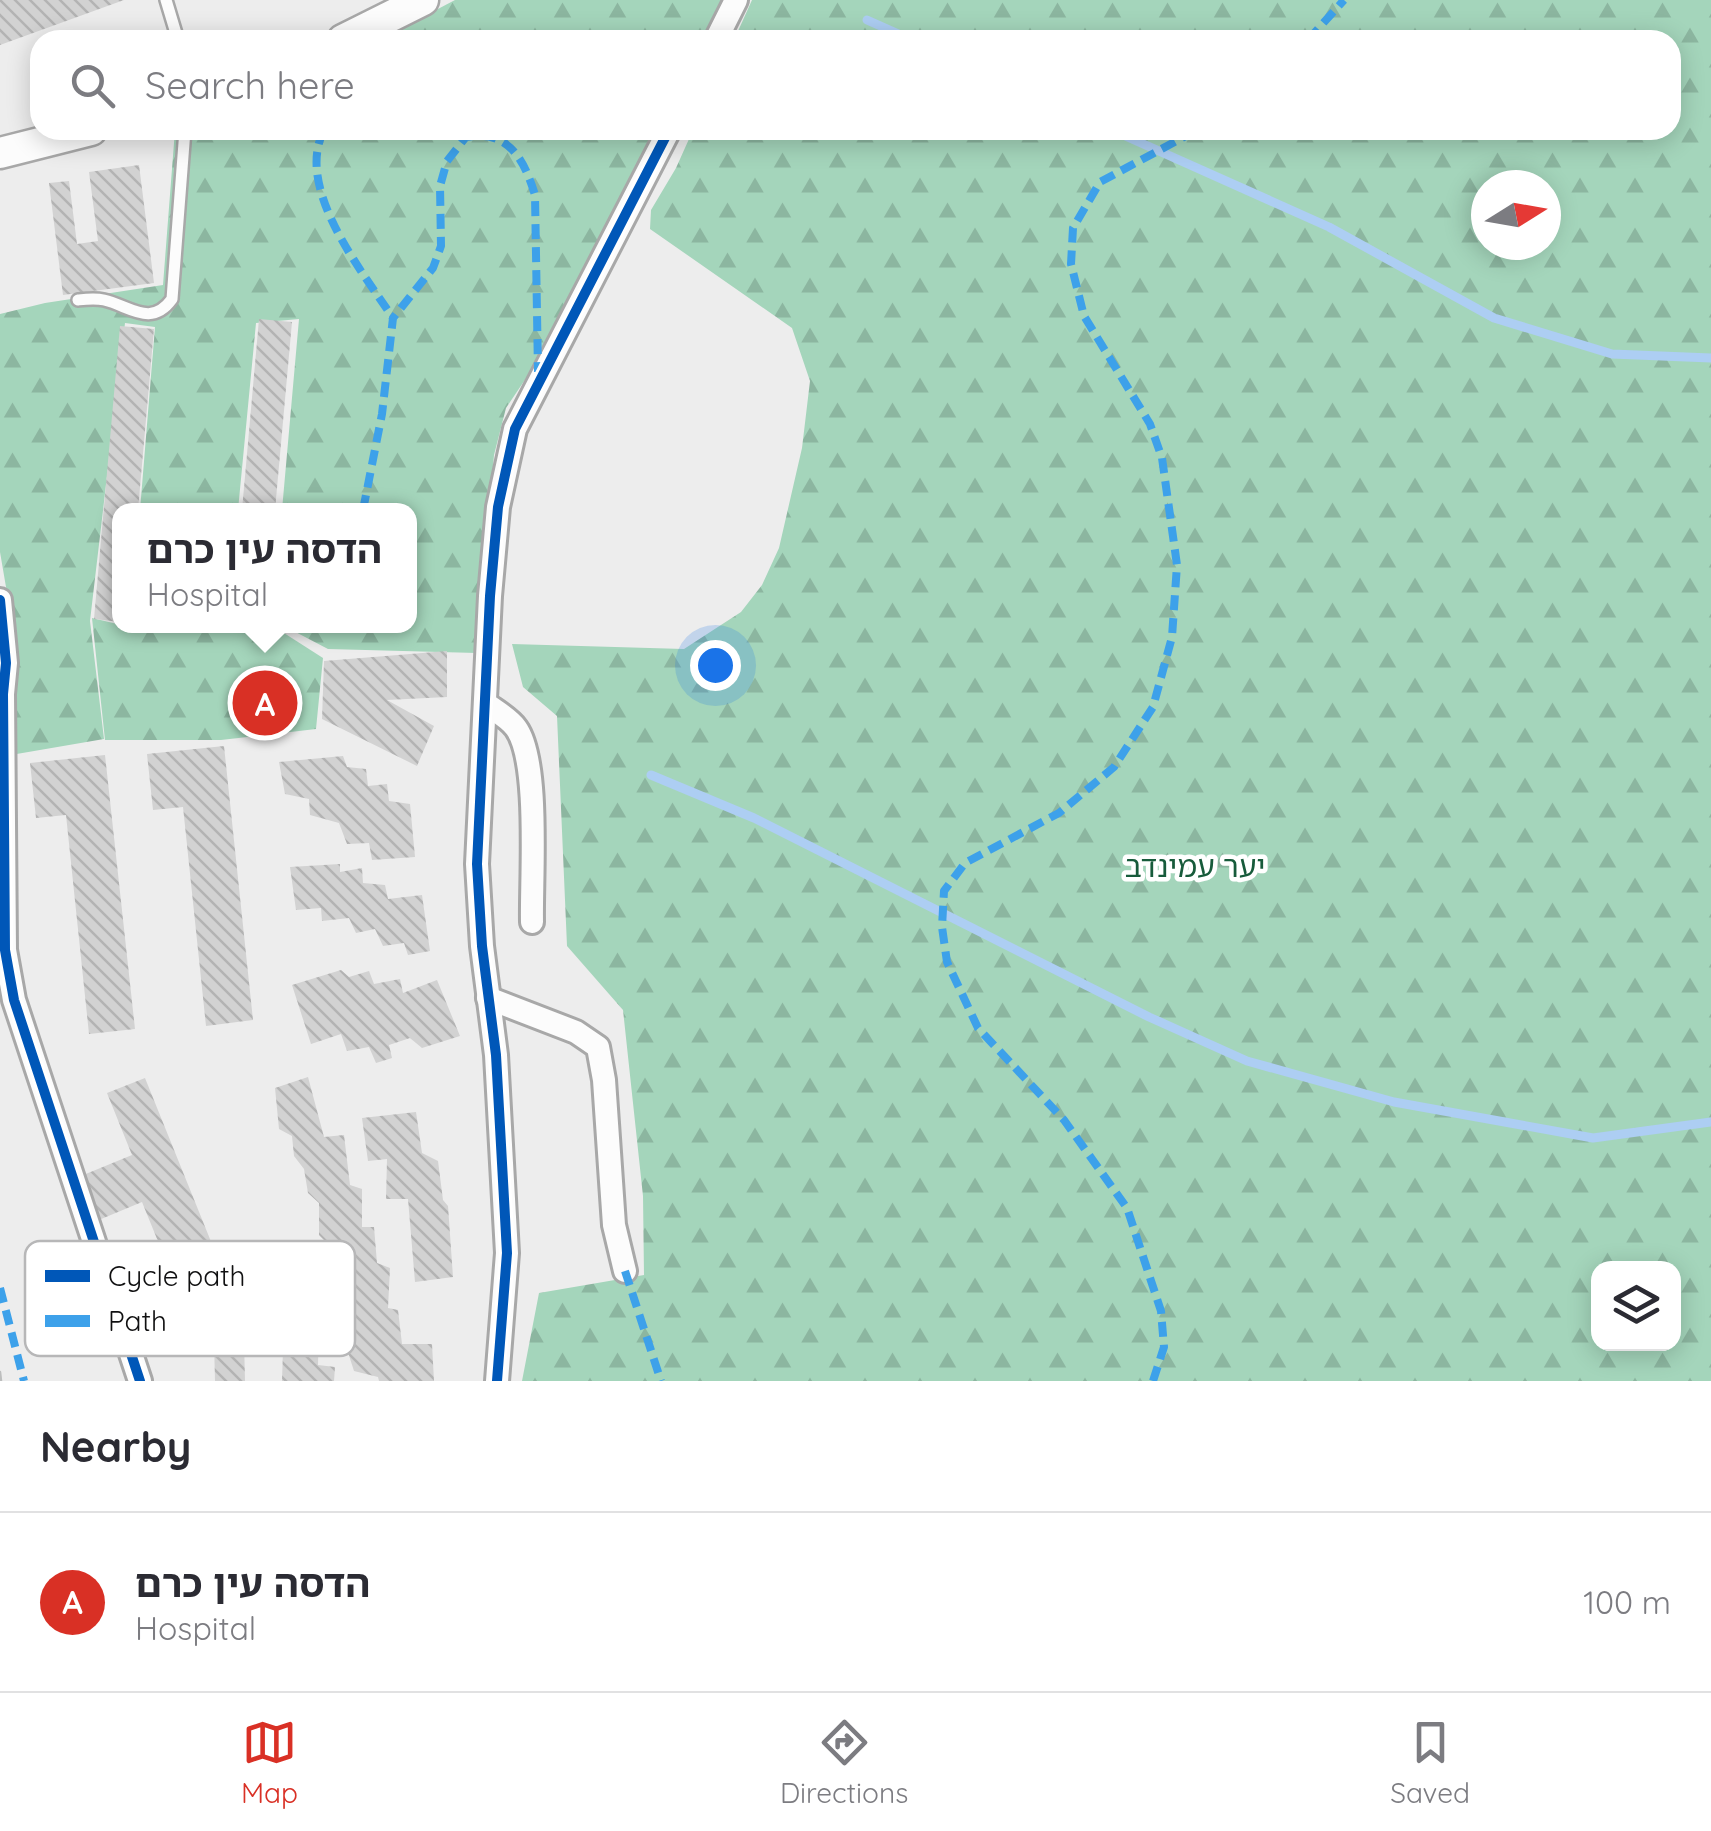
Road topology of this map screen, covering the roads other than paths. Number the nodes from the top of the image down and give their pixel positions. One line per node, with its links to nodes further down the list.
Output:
1 (166, 0): 4 (lane)
2 (423, 0): 5 (street)
3 (736, 0): 6 (street)
4 (175, 30)
5 (363, 30)
6 (721, 30)
7 (51, 140): 10 (street)
8 (184, 140): 11 (lane)
9 (664, 140): 13 (street)
10 (0, 153)
11 (78, 300)
12 (0, 600): 16 (street)
13 (485, 703): 14 (street); 15 (street)
14 (532, 922)
15 (488, 998): 17 (street); 20 (street)
16 (94, 1241)
17 (625, 1271)
18 (132, 1356): 19 (street)
19 (140, 1381)
20 (498, 1381)

